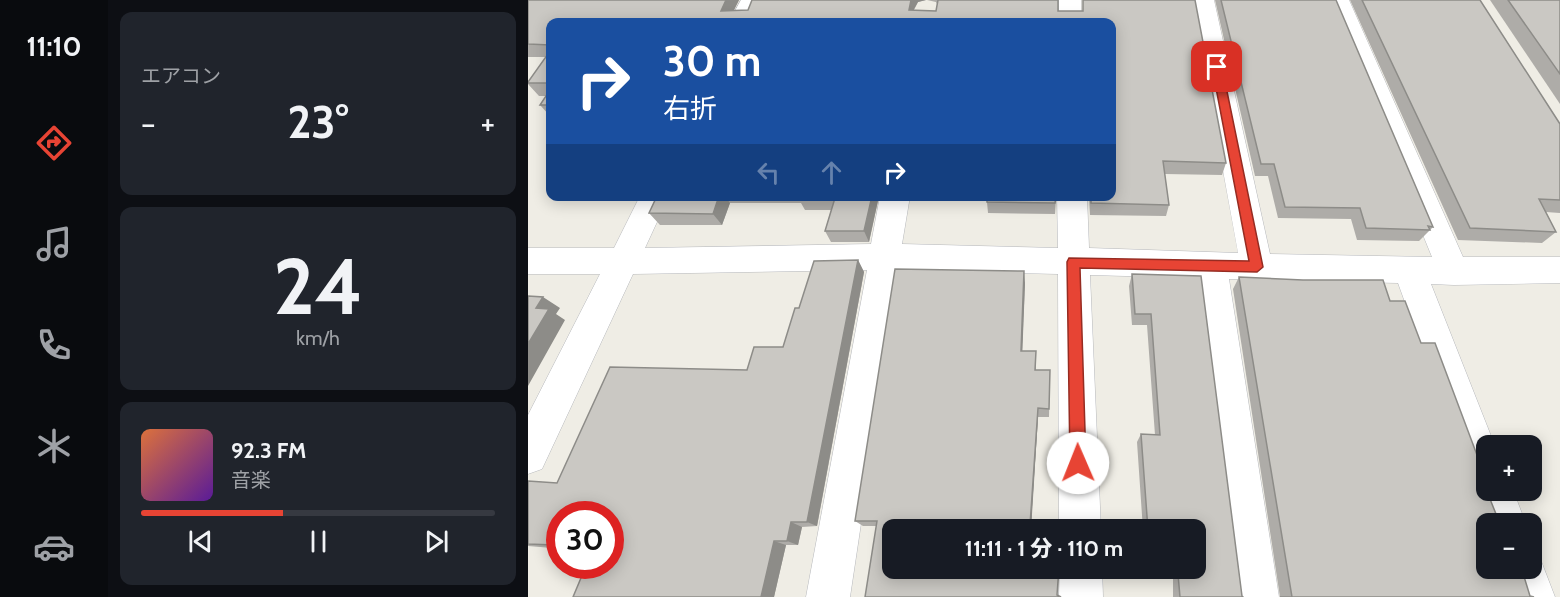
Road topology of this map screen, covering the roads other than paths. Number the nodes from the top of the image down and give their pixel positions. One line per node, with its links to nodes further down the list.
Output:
1 (752, 0): 5 (street)
2 (1070, 0): 6 (street)
3 (1203, 0): 15 (street)
4 (1338, 0): 18 (street)
5 (743, 18)
6 (1070, 18)
7 (653, 201): 13 (street)
8 (894, 201): 10 (street)
9 (1072, 201): 12 (street)
10 (884, 257): 12 (street); 13 (street); 24 (street)
11 (528, 261): 13 (street)
12 (1073, 262): 14 (street); 21 (street)
13 (622, 263): 20 (street)
14 (1211, 266): 15 (street); 26 (street)
15 (1257, 267): 17 (street)
16 (1560, 270): 18 (street)
17 (1410, 271): 18 (street); 19 (street)
18 (1454, 272)
19 (1476, 446)
20 (528, 455)
21 (1080, 519)
22 (1081, 579): 25 (street)
23 (1527, 579): 27 (street)
24 (828, 597)
25 (1082, 597)
26 (1257, 597)
27 (1533, 597)

